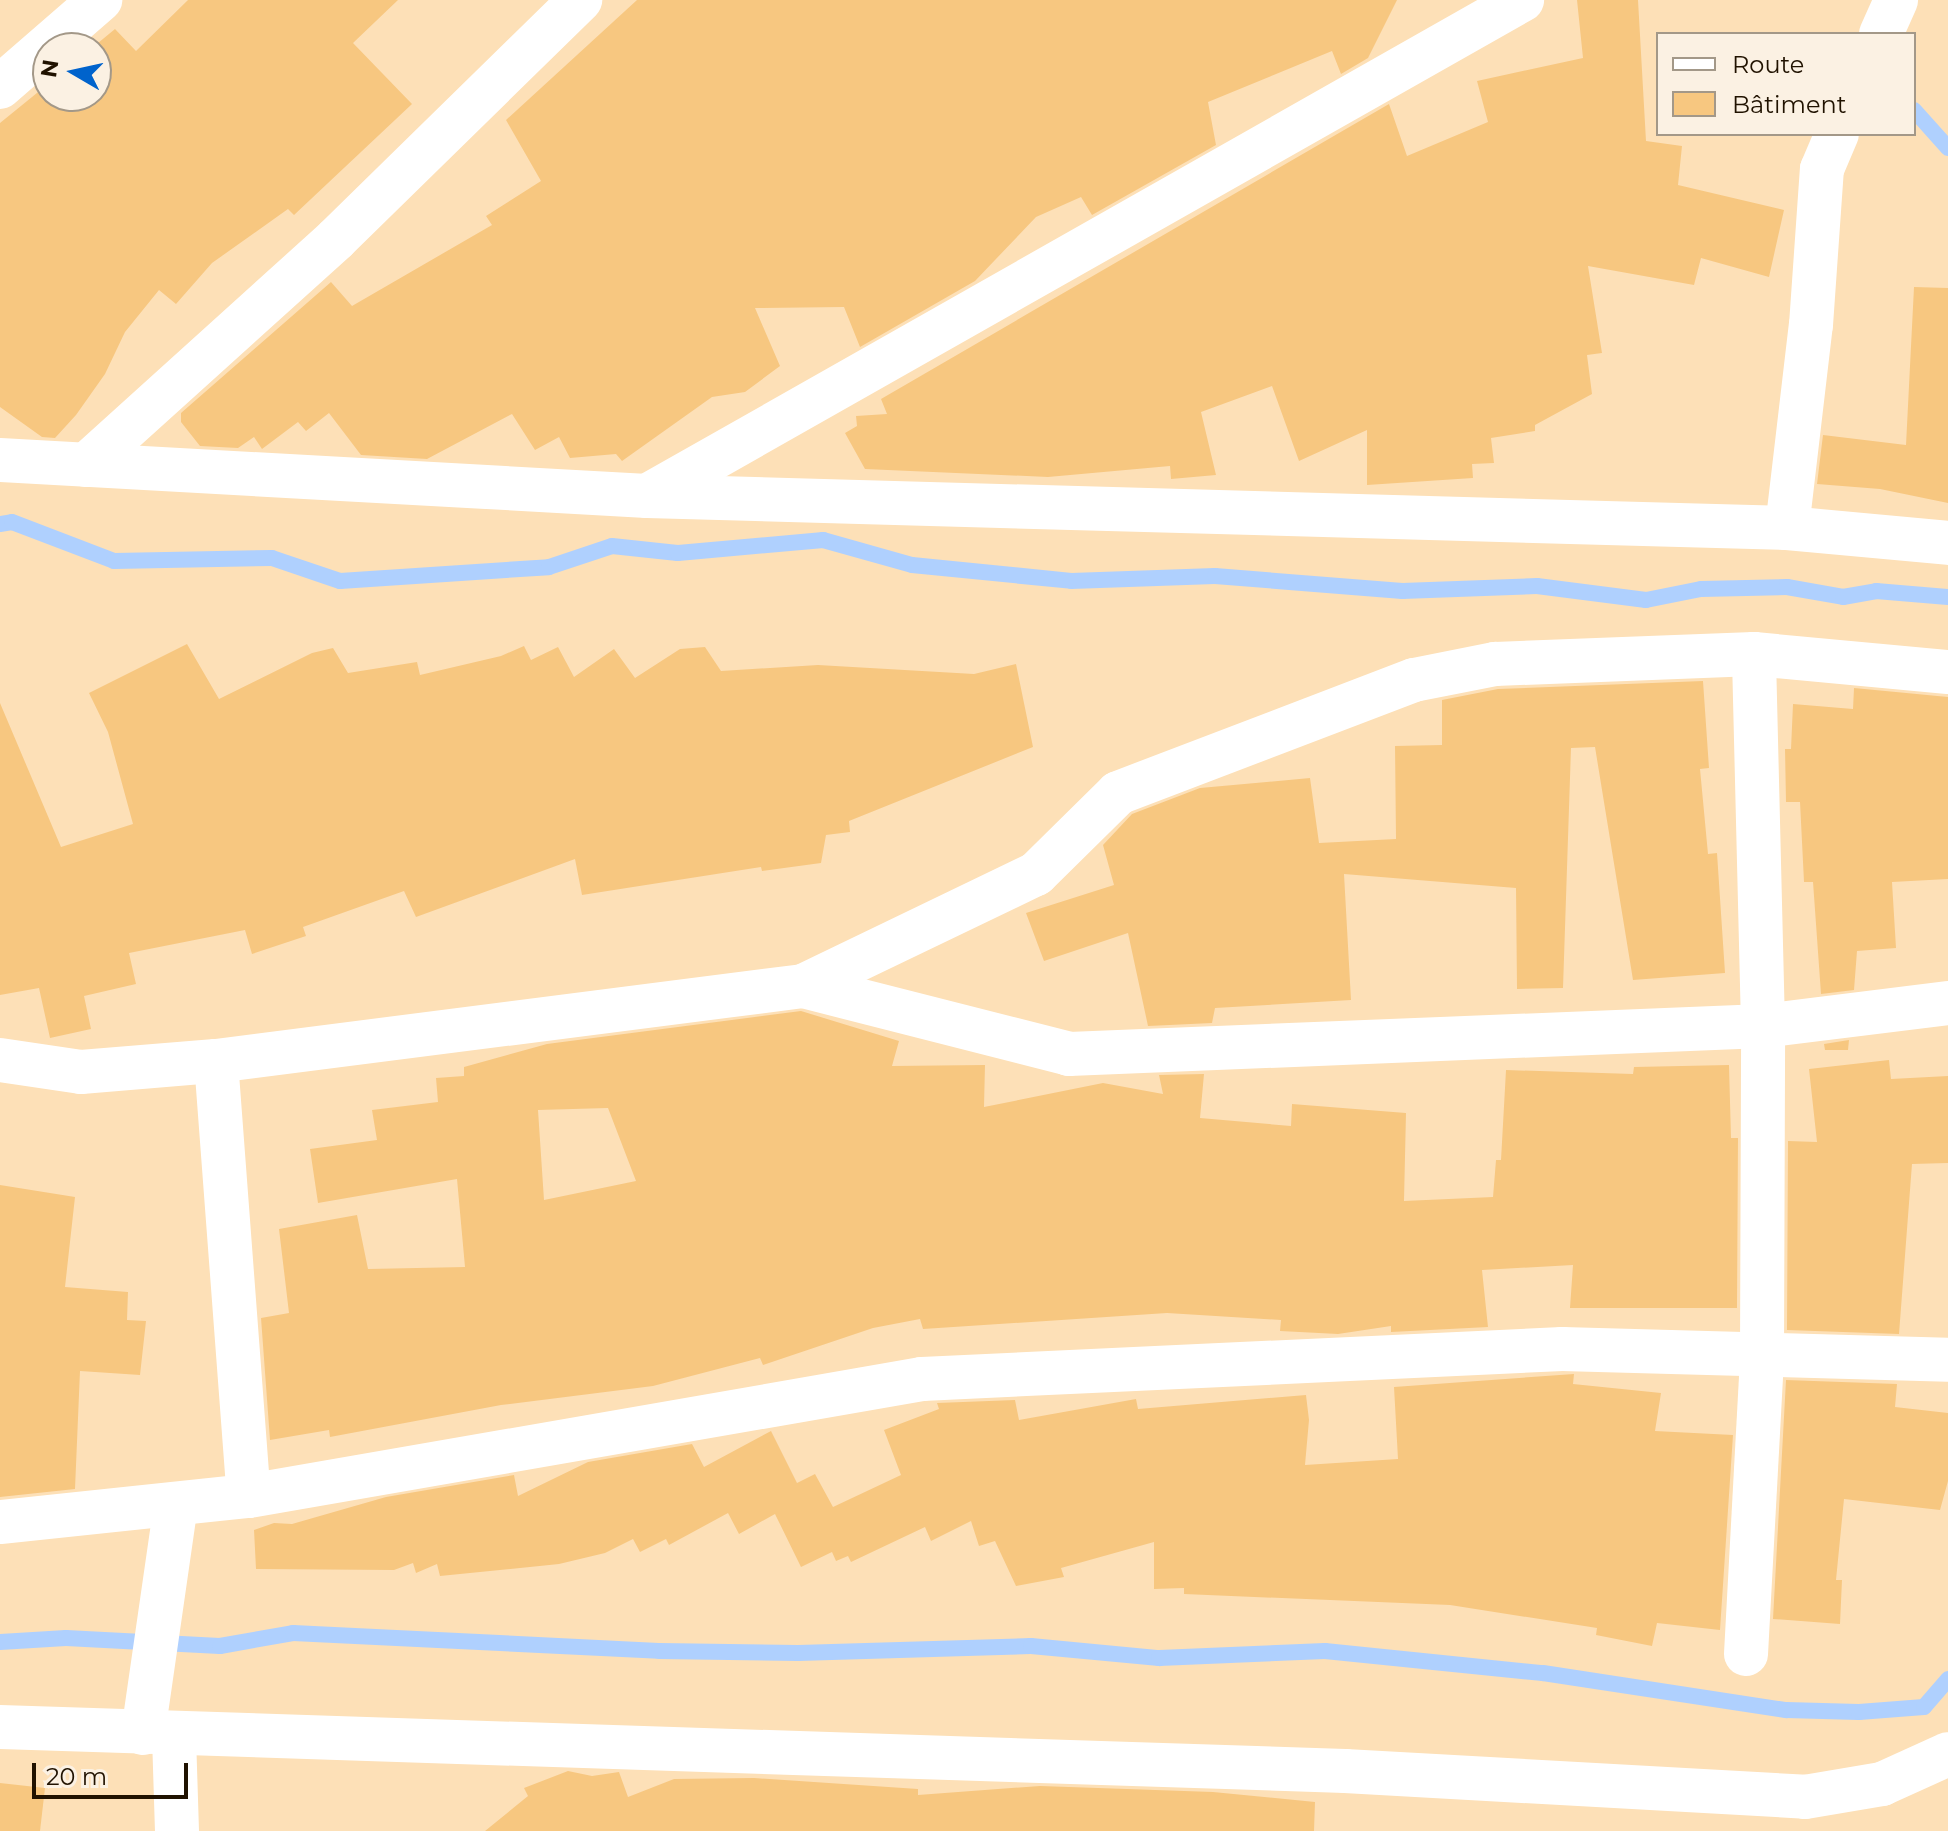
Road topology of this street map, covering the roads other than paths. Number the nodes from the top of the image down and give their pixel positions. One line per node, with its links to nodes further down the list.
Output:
1 (100, 0): 6 (street)
2 (580, 0): 9 (street)
3 (1522, 0): 10 (street)
4 (1896, 0): 5 (street)
5 (1882, 32)
6 (0, 87)
7 (1836, 136): 11 (street)
8 (0, 460): 9 (street)
9 (86, 465): 10 (street)
10 (647, 496): 11 (street)
11 (1787, 528): 12 (street)
12 (1948, 543)
13 (1754, 654): 14 (street); 15 (street); 17 (street)
14 (1948, 672)
15 (803, 986): 17 (street); 19 (street)
16 (1948, 1003): 17 (street)
17 (1763, 1026): 20 (street)
18 (0, 1060): 19 (street)
19 (216, 1061): 22 (street)
20 (1762, 1354): 21 (street); 22 (street); 25 (street)
21 (1948, 1360)
22 (249, 1496): 23 (street)
23 (176, 1504): 24 (street); 27 (street)
24 (0, 1522)
25 (1746, 1654)
26 (0, 1727): 27 (street)
27 (158, 1734): 28 (street); 29 (street)
28 (1948, 1754)
29 (177, 1831)

